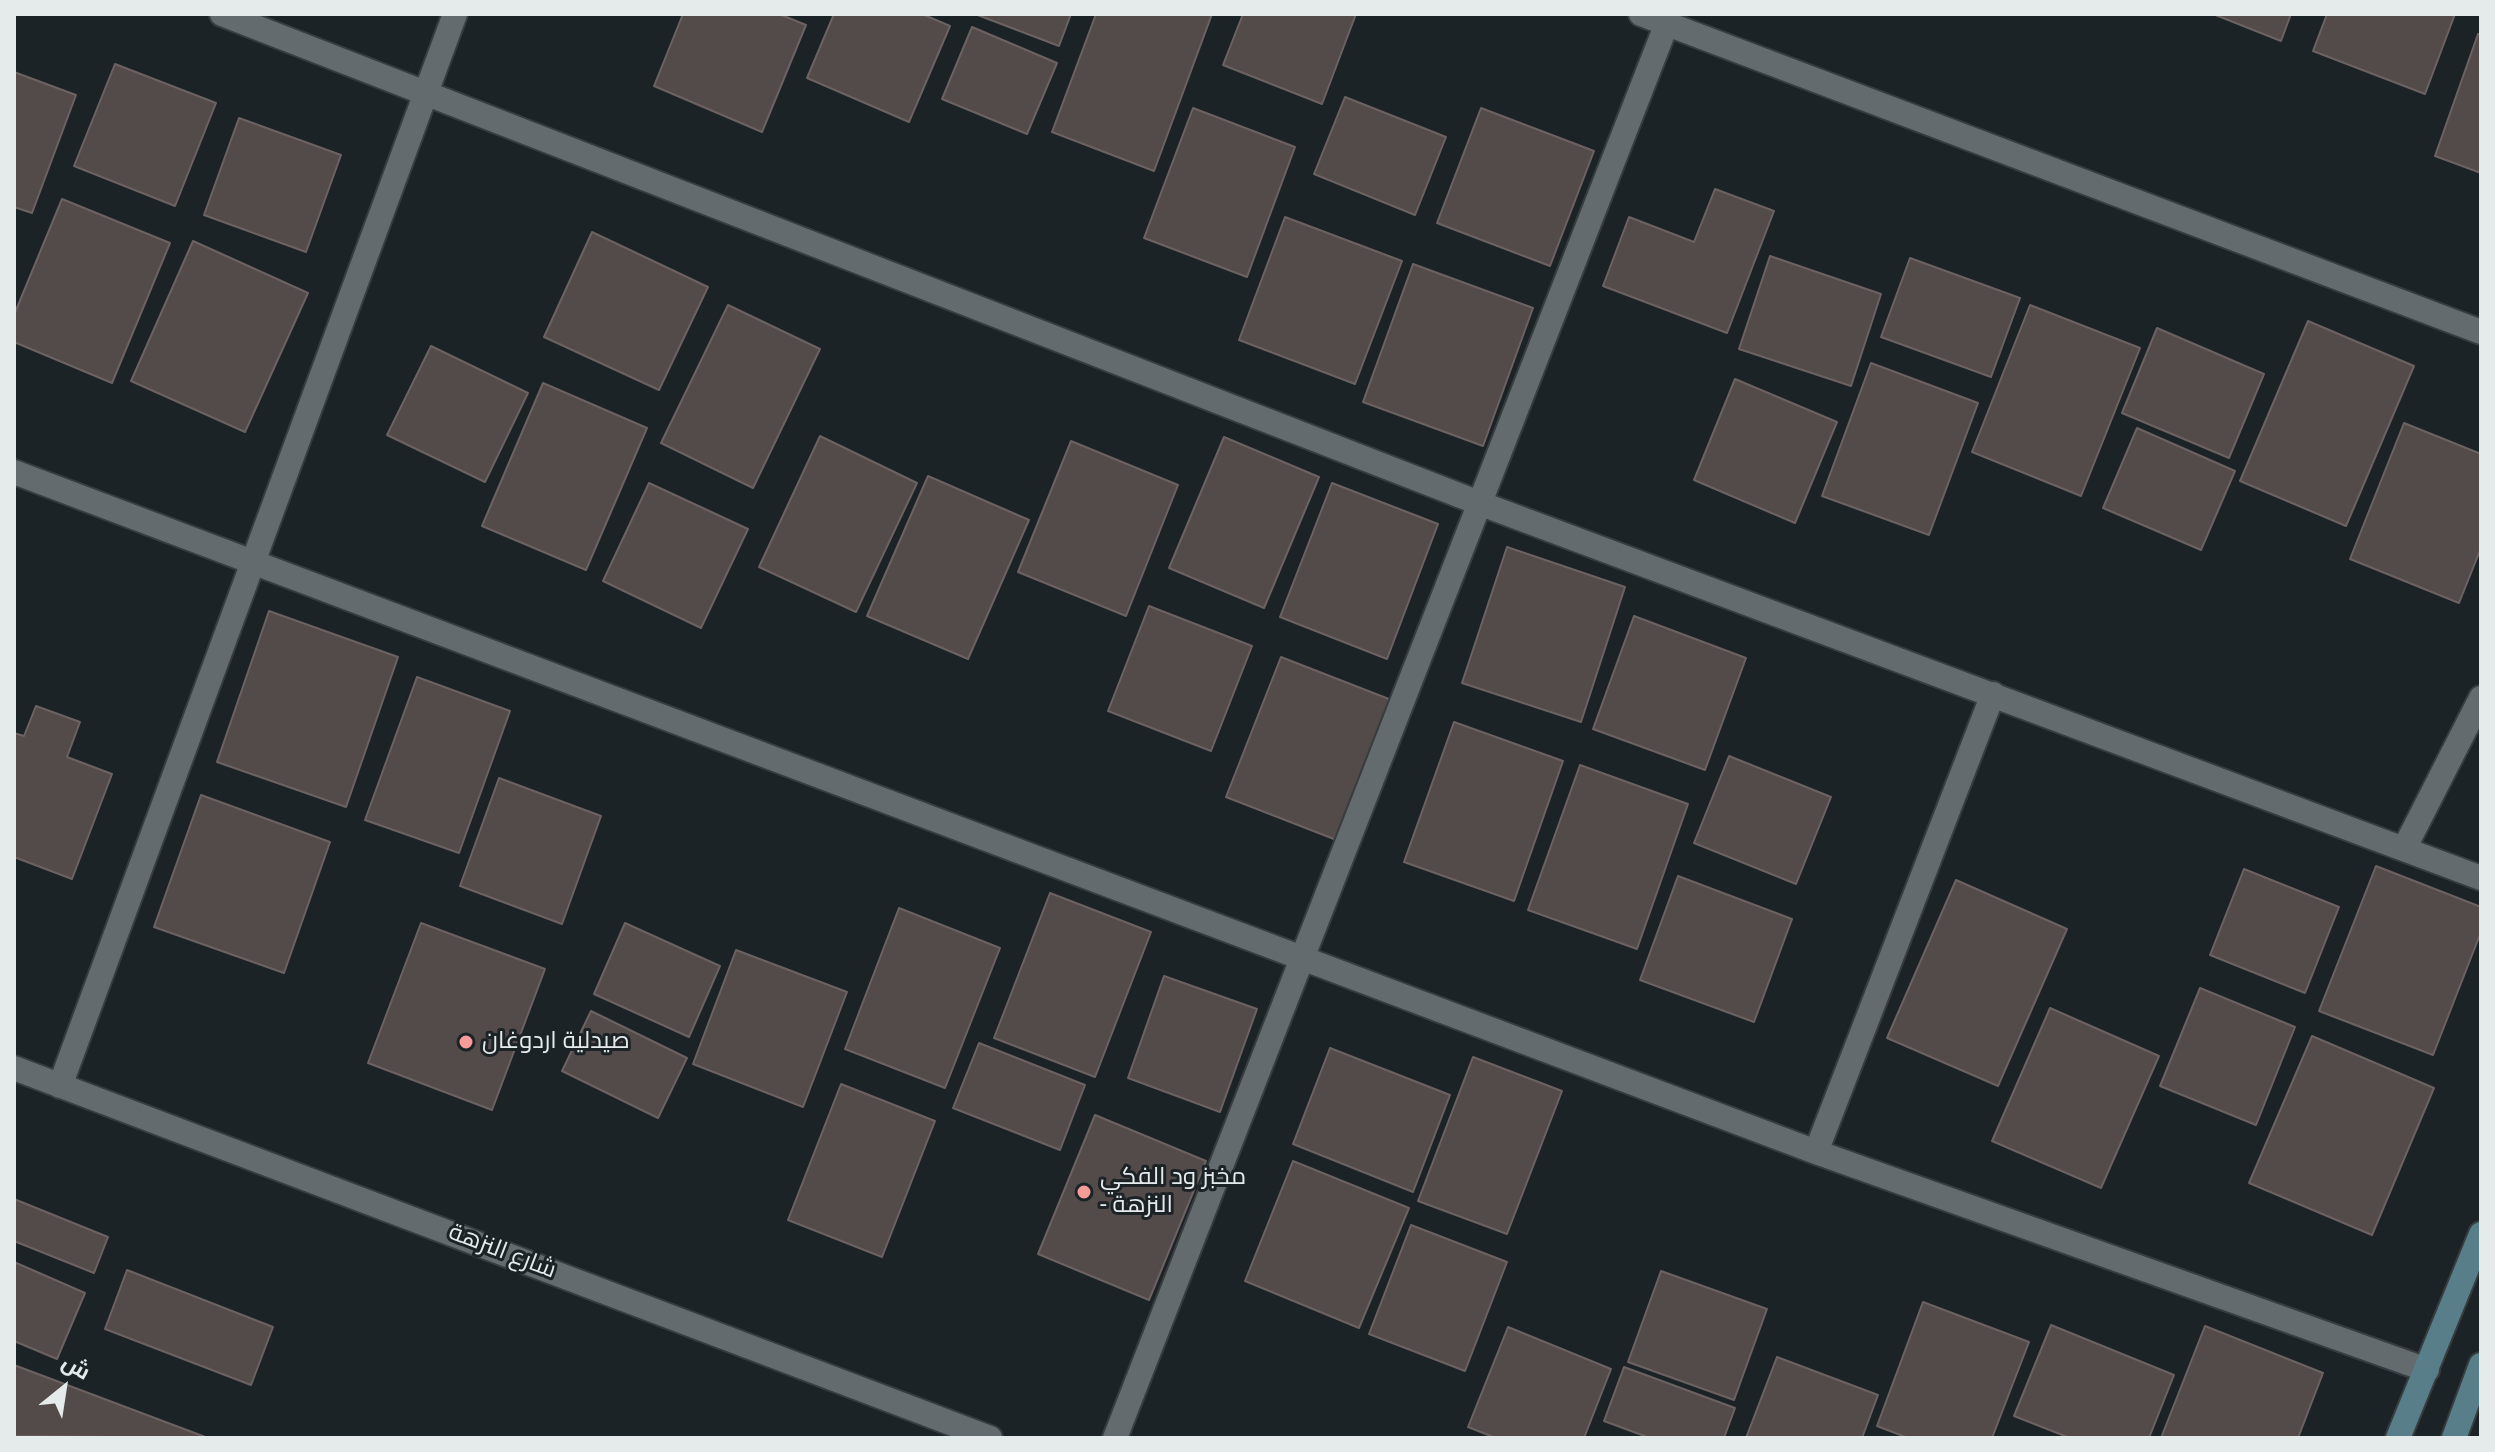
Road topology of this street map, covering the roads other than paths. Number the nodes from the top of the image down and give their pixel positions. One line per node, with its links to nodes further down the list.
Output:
1 (222, 14): 5 (street)
2 (455, 14): 5 (street)
3 (1641, 14): 4 (street)
4 (1667, 23): 6 (street); 8 (street)
5 (425, 94): 8 (street); 9 (street)
6 (2481, 332)
7 (14, 472): 9 (street)
8 (1479, 503): 10 (street); 14 (street)
9 (254, 560): 14 (street); 16 (street)
10 (1993, 694): 12 (street); 17 (street)
11 (2481, 698): 12 (street)
12 (2404, 849): 13 (street)
13 (2481, 878)
14 (1302, 958): 17 (street); 22 (street)
15 (14, 1068): 16 (street, شارع النزهة)
16 (60, 1086): 21 (street, شارع النزهة)
17 (1816, 1152): 20 (street)
18 (2481, 1234): 20 (main road)
19 (2481, 1365): 24 (main road)
20 (2427, 1370): 23 (main road)
21 (990, 1438)
22 (1115, 1438)
23 (2398, 1438)
24 (2454, 1438)

